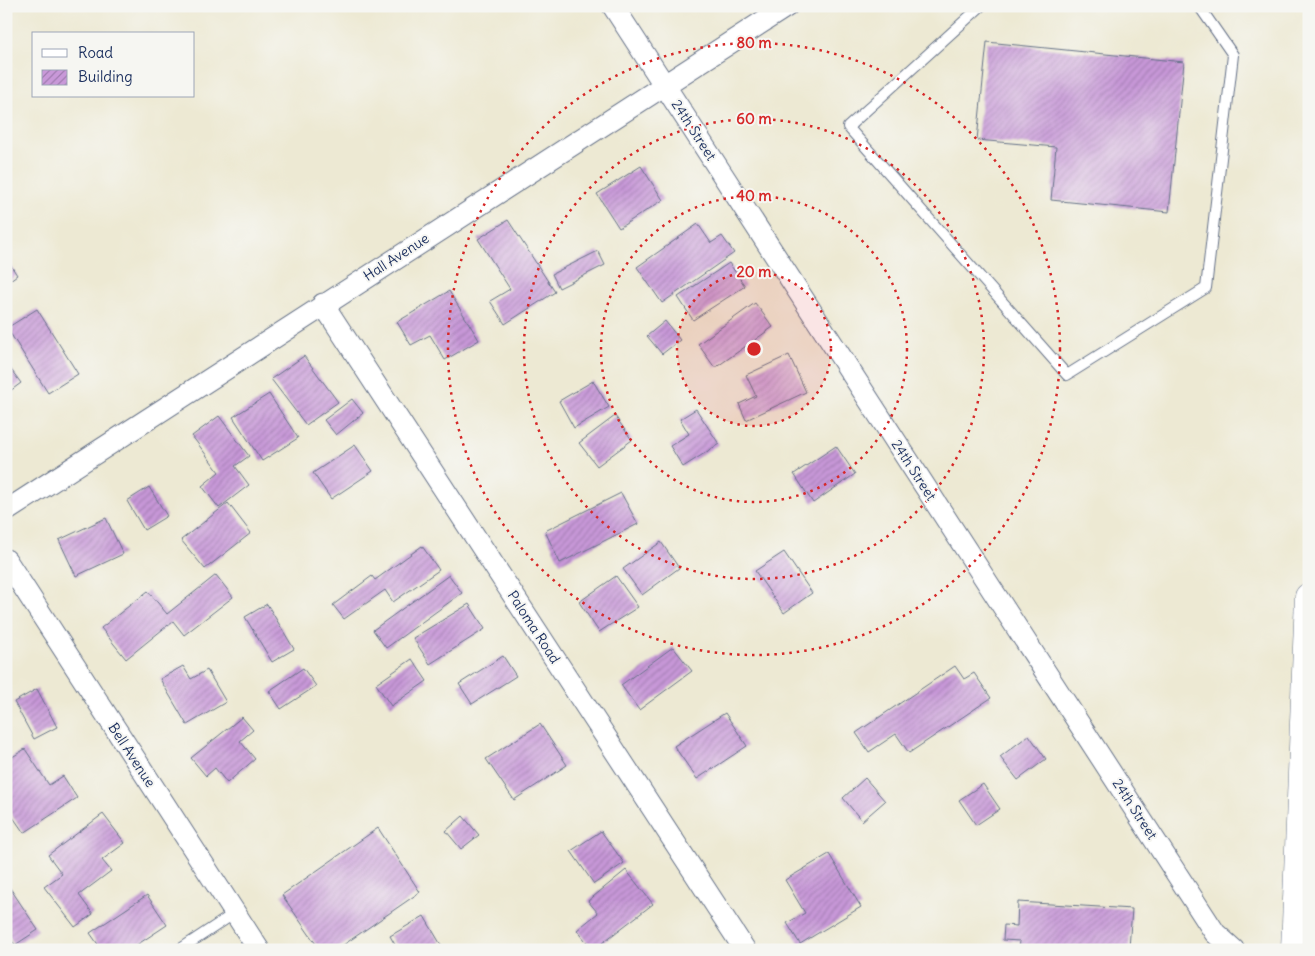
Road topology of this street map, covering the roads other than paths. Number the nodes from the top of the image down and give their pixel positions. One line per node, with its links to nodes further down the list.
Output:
1 (613, 6): 5 (street, 24th Street)
2 (787, 6): 5 (street, Hall Avenue)
3 (981, 6): 4 (lane)
4 (1199, 6)
5 (664, 85): 6 (street, Hall Avenue); 11 (street, 24th Street)
6 (323, 304): 7 (street, Hall Avenue); 14 (street, Paloma Road)
7 (6, 511)
8 (6, 560): 10 (street, Bell Avenue)
9 (1309, 597): 16 (main road)
10 (235, 913): 12 (lane); 13 (street, Bell Avenue)
11 (1215, 942): 15 (street, 24th Street)
12 (179, 950)
13 (258, 950)
14 (745, 950)
15 (1234, 950)
16 (1295, 950)

